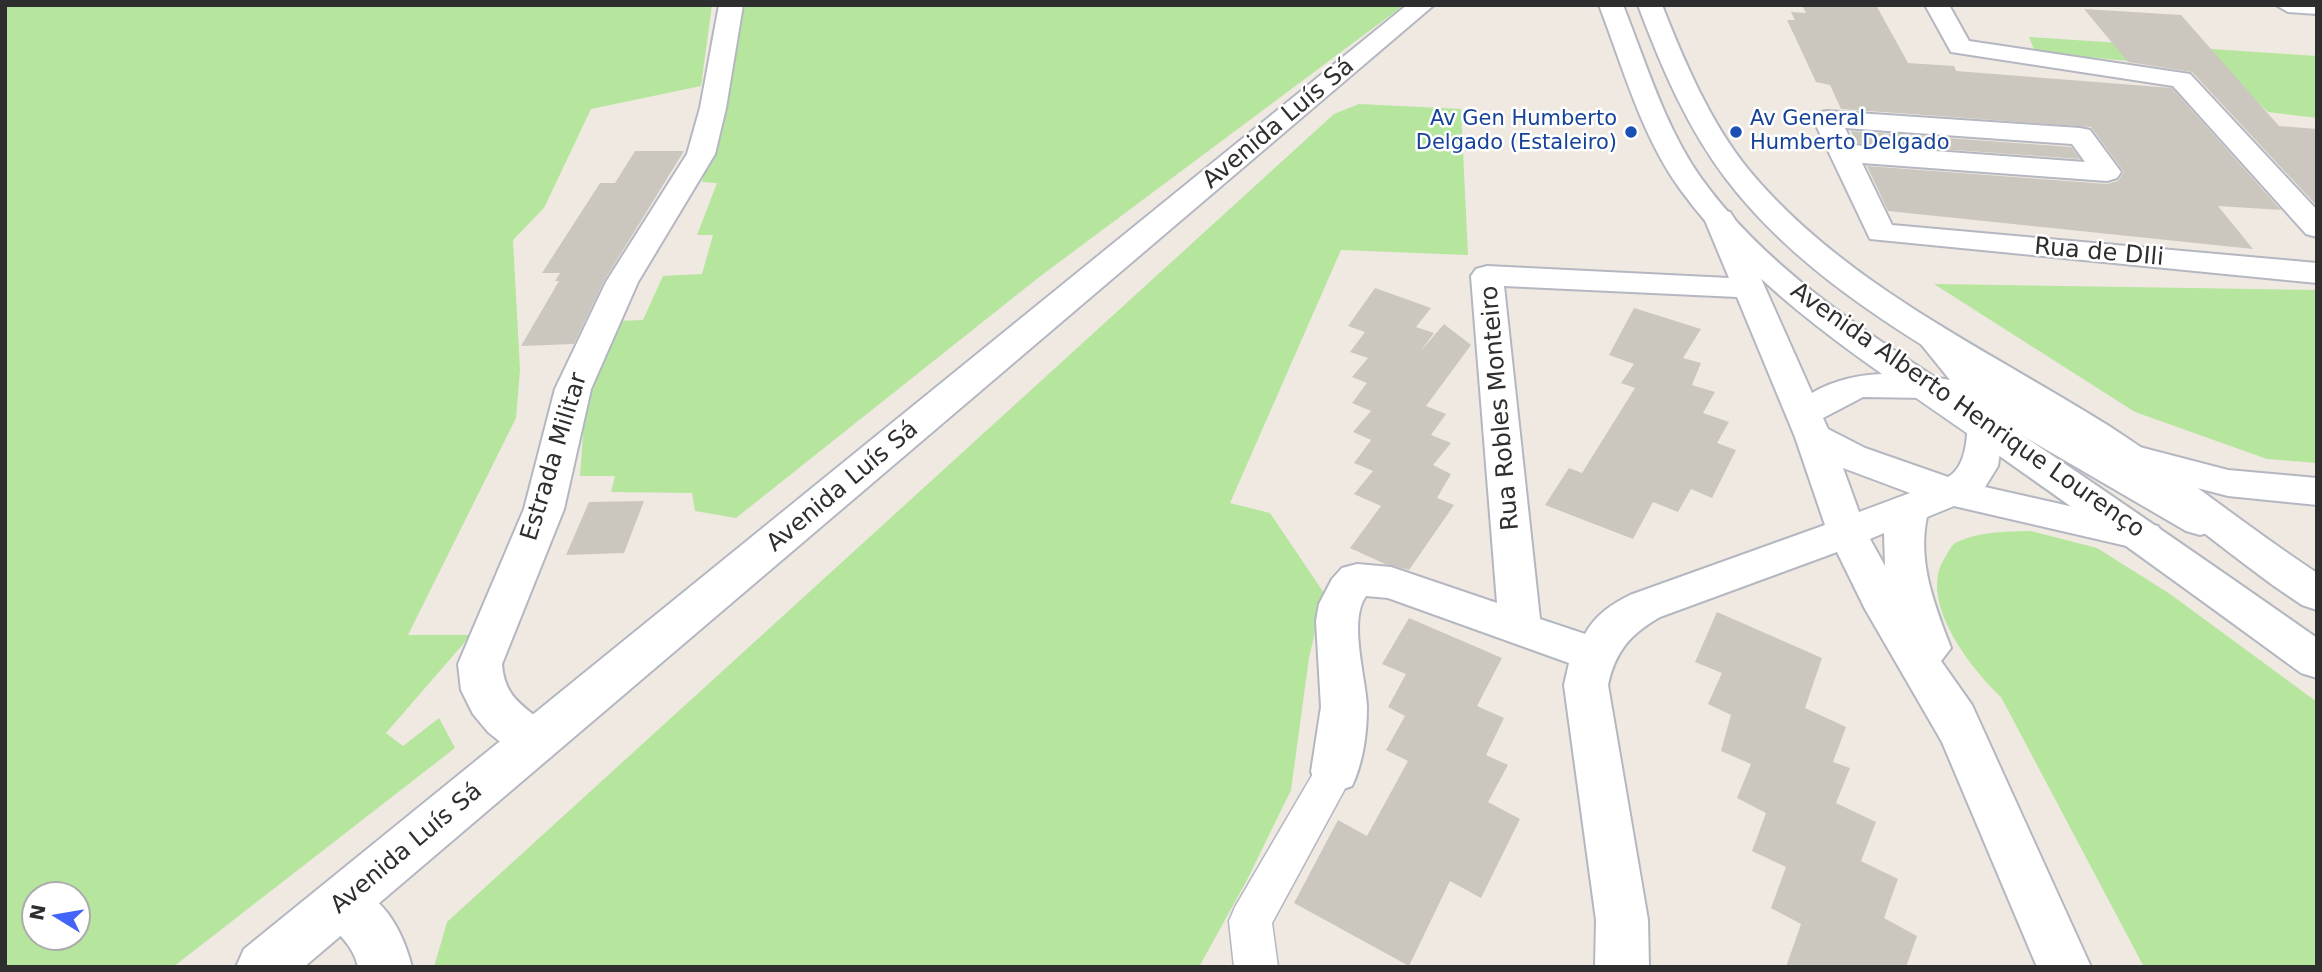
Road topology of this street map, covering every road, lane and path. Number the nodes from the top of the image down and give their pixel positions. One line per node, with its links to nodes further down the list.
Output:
1 (731, 5): 29 (street, Estrada Militar)
2 (1422, 5): 29 (street, Avenida Luís Sá)
3 (1611, 5): 9 (street, Avenida Alberto Henrique Lourenço)
4 (1650, 5): 13 (street, Avenida Alberto Henrique Lourenço)
5 (1937, 5): 10 (street)
6 (2288, 5): 7 (street)
7 (2317, 7)
8 (1843, 153): 8 (street); 11 (street, Rua de DIli)
9 (1718, 218): 12 (street); 14 (street, Avenida Alberto Henrique Lourenço)
10 (2317, 228)
11 (2317, 273)
12 (1746, 288): 16 (street); 25 (street, Rua Robles Monteiro)
13 (1929, 333): 15 (street); 17 (street, Avenida Alberto Henrique Lourenço)
14 (1928, 387): 15 (street, Avenida Alberto Henrique Lourenço); 16 (street)
15 (1985, 413): 18 (street); 22 (street, Avenida Alberto Henrique Lourenço); 23 (street)
16 (1807, 426): 18 (street); 21 (street)
17 (2128, 457): 19 (street); 23 (street, Avenida Alberto Henrique Lourenço)
18 (1954, 491): 20 (street); 22 (street)
19 (2317, 492)
20 (1909, 509): 21 (street); 28 (street)
21 (1847, 532): 26 (street); 28 (street)
22 (2144, 537): 27 (street, Avenida Alberto Henrique Lourenço)
23 (2250, 550): 24 (street, Avenida Alberto Henrique Lourenço)
24 (2317, 594)
25 (1520, 628): 26 (street); 30 (street)
26 (1595, 655): 35 (street)
27 (2317, 661)
28 (1957, 728): 36 (street)
29 (535, 743): 31 (street, Avenida Luís Sá)
30 (1335, 772): 34 (lane)
31 (341, 903): 32 (street, Avenida Luís Sá); 33 (street)
32 (263, 967)
33 (385, 967)
34 (1256, 967)
35 (1622, 967)
36 (2064, 967)

